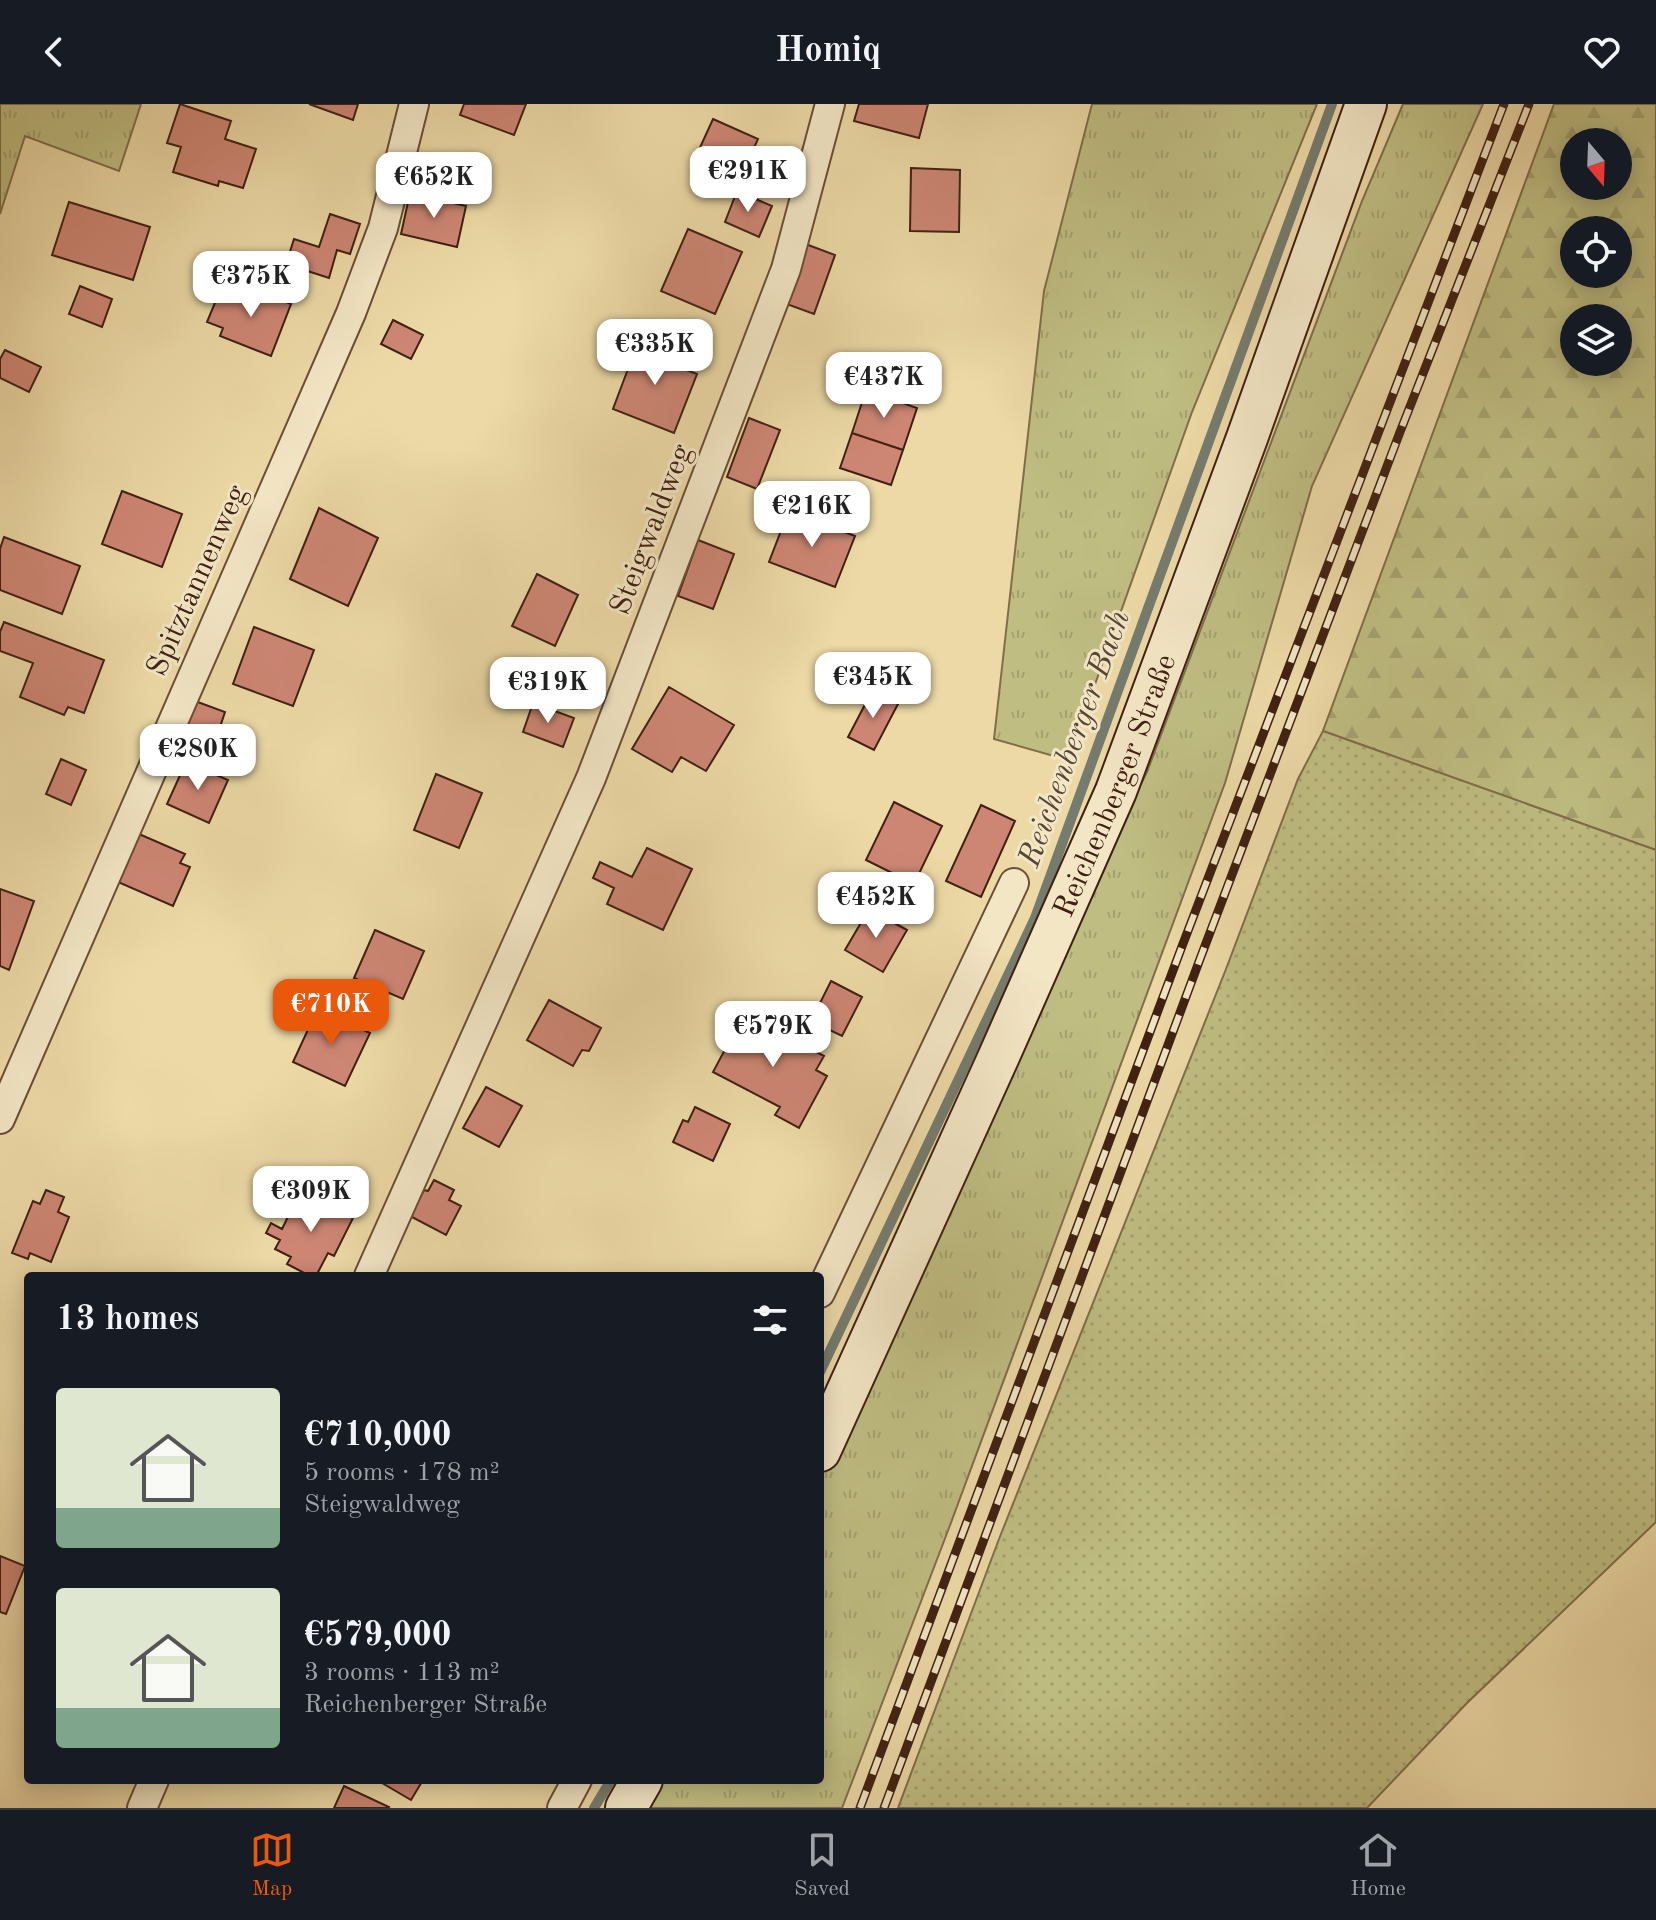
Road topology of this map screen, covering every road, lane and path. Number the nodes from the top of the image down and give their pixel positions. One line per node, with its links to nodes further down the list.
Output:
1 (414, 104): 5 (street, Spitztannenweg)
2 (830, 104): 6 (street, Steigwaldweg)
3 (1366, 104): 8 (main road, Reichenberger Straße)
4 (1014, 883): 7 (street, Reichenberger Straße)
5 (0, 1119)
6 (371, 1272)
7 (824, 1285)
8 (824, 1442)
9 (152, 1784): 12 (street)
10 (575, 1784): 13 (street)
11 (640, 1784): 14 (main road)
12 (142, 1808)
13 (562, 1808)
14 (626, 1808)

